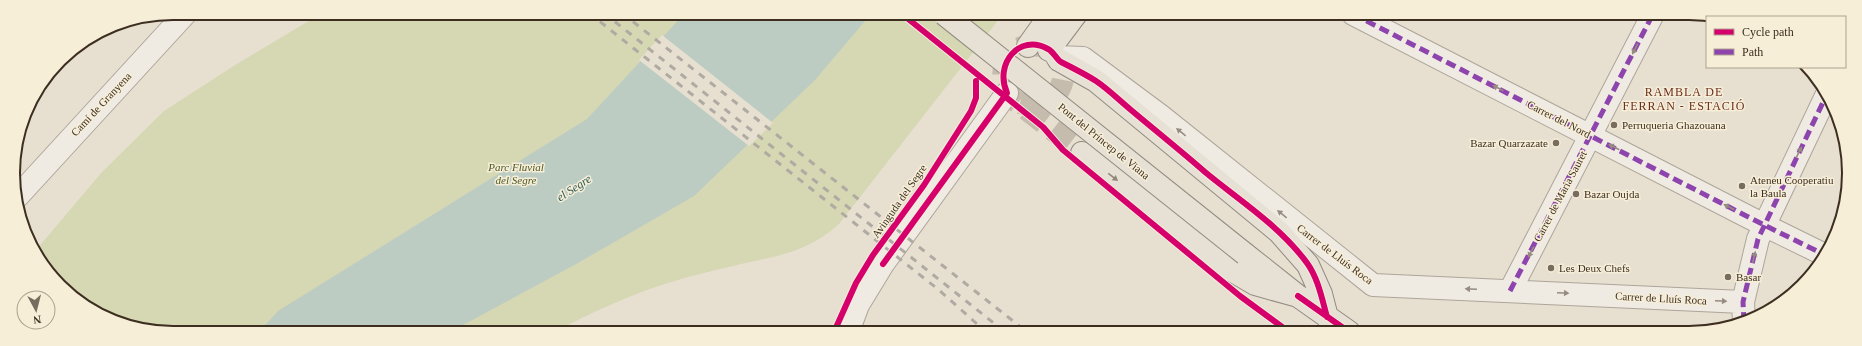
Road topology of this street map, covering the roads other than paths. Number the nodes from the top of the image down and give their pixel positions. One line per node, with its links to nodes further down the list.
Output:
1 (180, 20): 13 (street, Camí de Granyena)
2 (952, 20): 17 (main road, Pont del Príncep de Viana, bridge)
3 (1046, 20): 7 (main road)
4 (1073, 20): 8 (main road)
5 (1365, 20): 11 (street, Carrer del Nord, one-way to 5)
6 (1650, 20): 11 (street, Carrer de Maria Sauret, one-way to 11)
7 (1028, 46)
8 (1055, 56): 16 (street, Carrer de Lluís Roca, one-way to 8); 19 (main road)
9 (1007, 93): 20 (street)
10 (1824, 101): 14 (street, one-way to 10)
11 (1592, 136): 14 (street, Carrer del Nord, one-way to 11); 16 (street, Carrer de Maria Sauret, one-way to 16)
12 (1082, 153): 17 (main road, one-way to 17)
13 (21, 193)
14 (1764, 225): 15 (street, Carrer del Nord); 18 (street, one-way to 14)
15 (1820, 253)
16 (1510, 291): 18 (street, Carrer de Lluís Roca, one-way to 18)
17 (1298, 296): 19 (main road)
18 (1744, 312)
19 (1328, 316): 21 (main road)
20 (850, 326)
21 (1341, 326)

